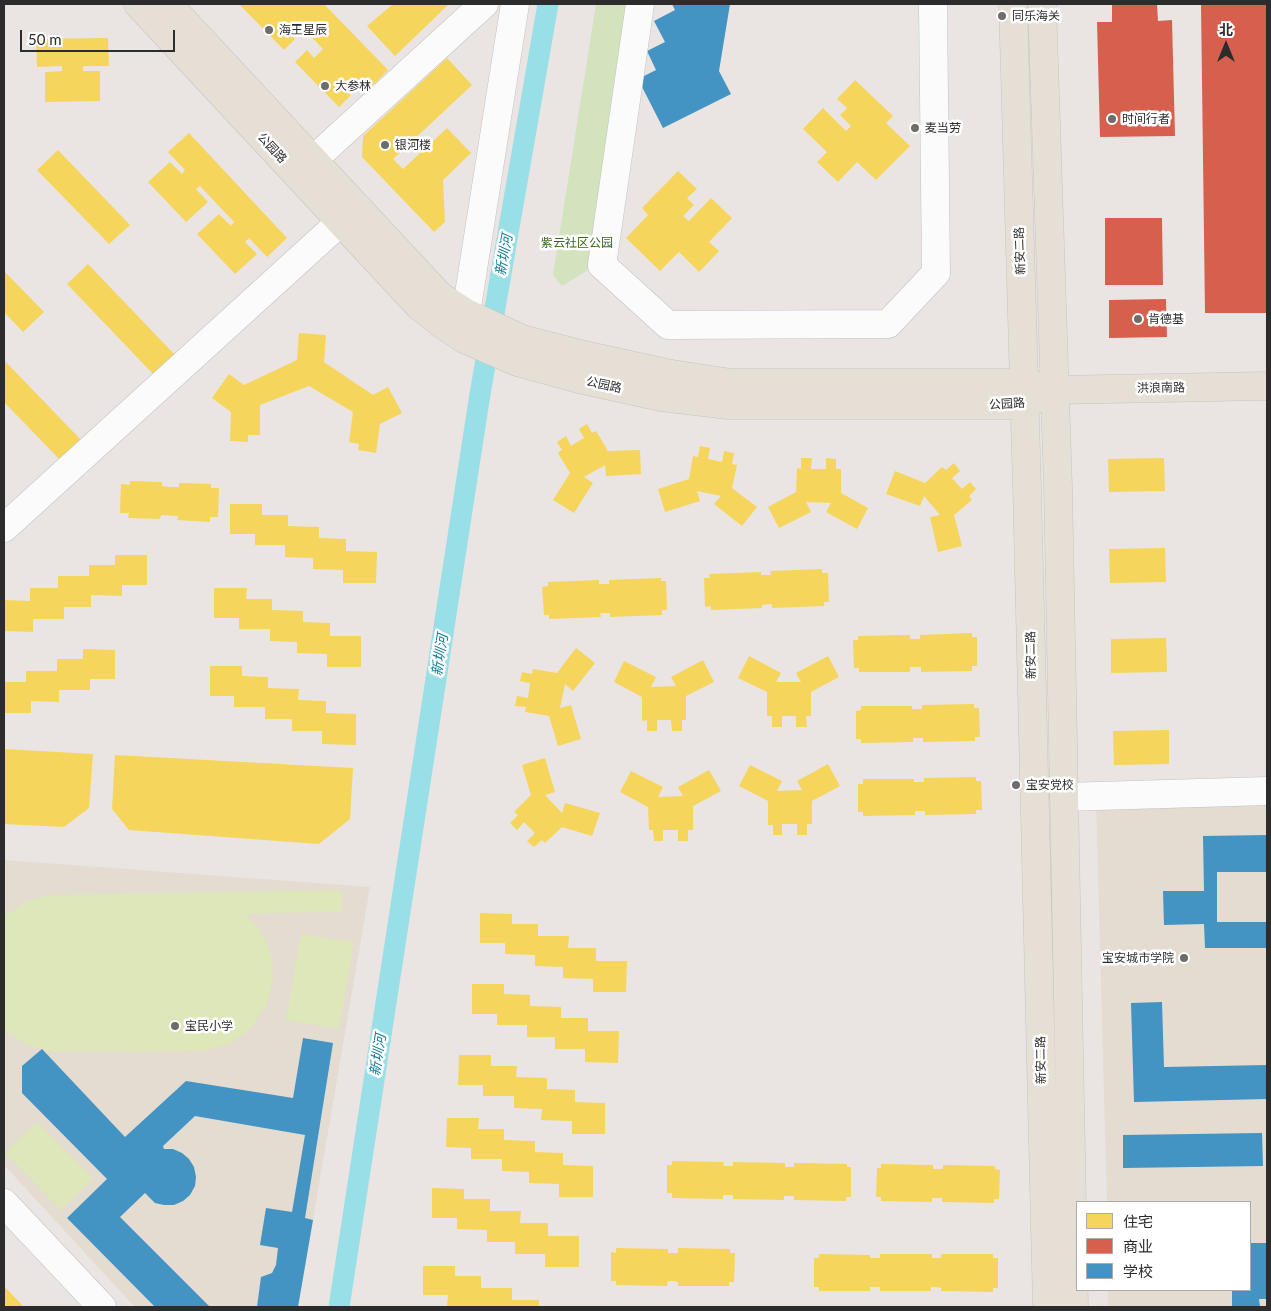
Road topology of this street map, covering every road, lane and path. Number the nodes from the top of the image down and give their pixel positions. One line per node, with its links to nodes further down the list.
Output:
1 (138, 4): 10 (main road, 公园路)
2 (168, 4): 9 (main road, 公园路)
3 (484, 4): 9 (street)
4 (515, 4): 11 (street)
5 (640, 4): 6 (street)
6 (933, 4)
7 (1013, 4): 14 (main road, 新安二路)
8 (1042, 4): 13 (main road)
9 (313, 160): 10 (main road, 公园路)
10 (349, 214): 11 (main road, 公园路); 15 (street)
11 (465, 326): 14 (main road, 公园路)
12 (1267, 386): 13 (main road, 洪浪南路)
13 (1055, 390): 14 (main road, 公园路); 17 (main road)
14 (1025, 394): 20 (main road, 新安二路)
15 (4, 528)
16 (1267, 791): 17 (street)
17 (1064, 797): 21 (main road)
18 (4, 1202): 19 (street)
19 (102, 1307)
20 (1047, 1307)
21 (1074, 1307)

